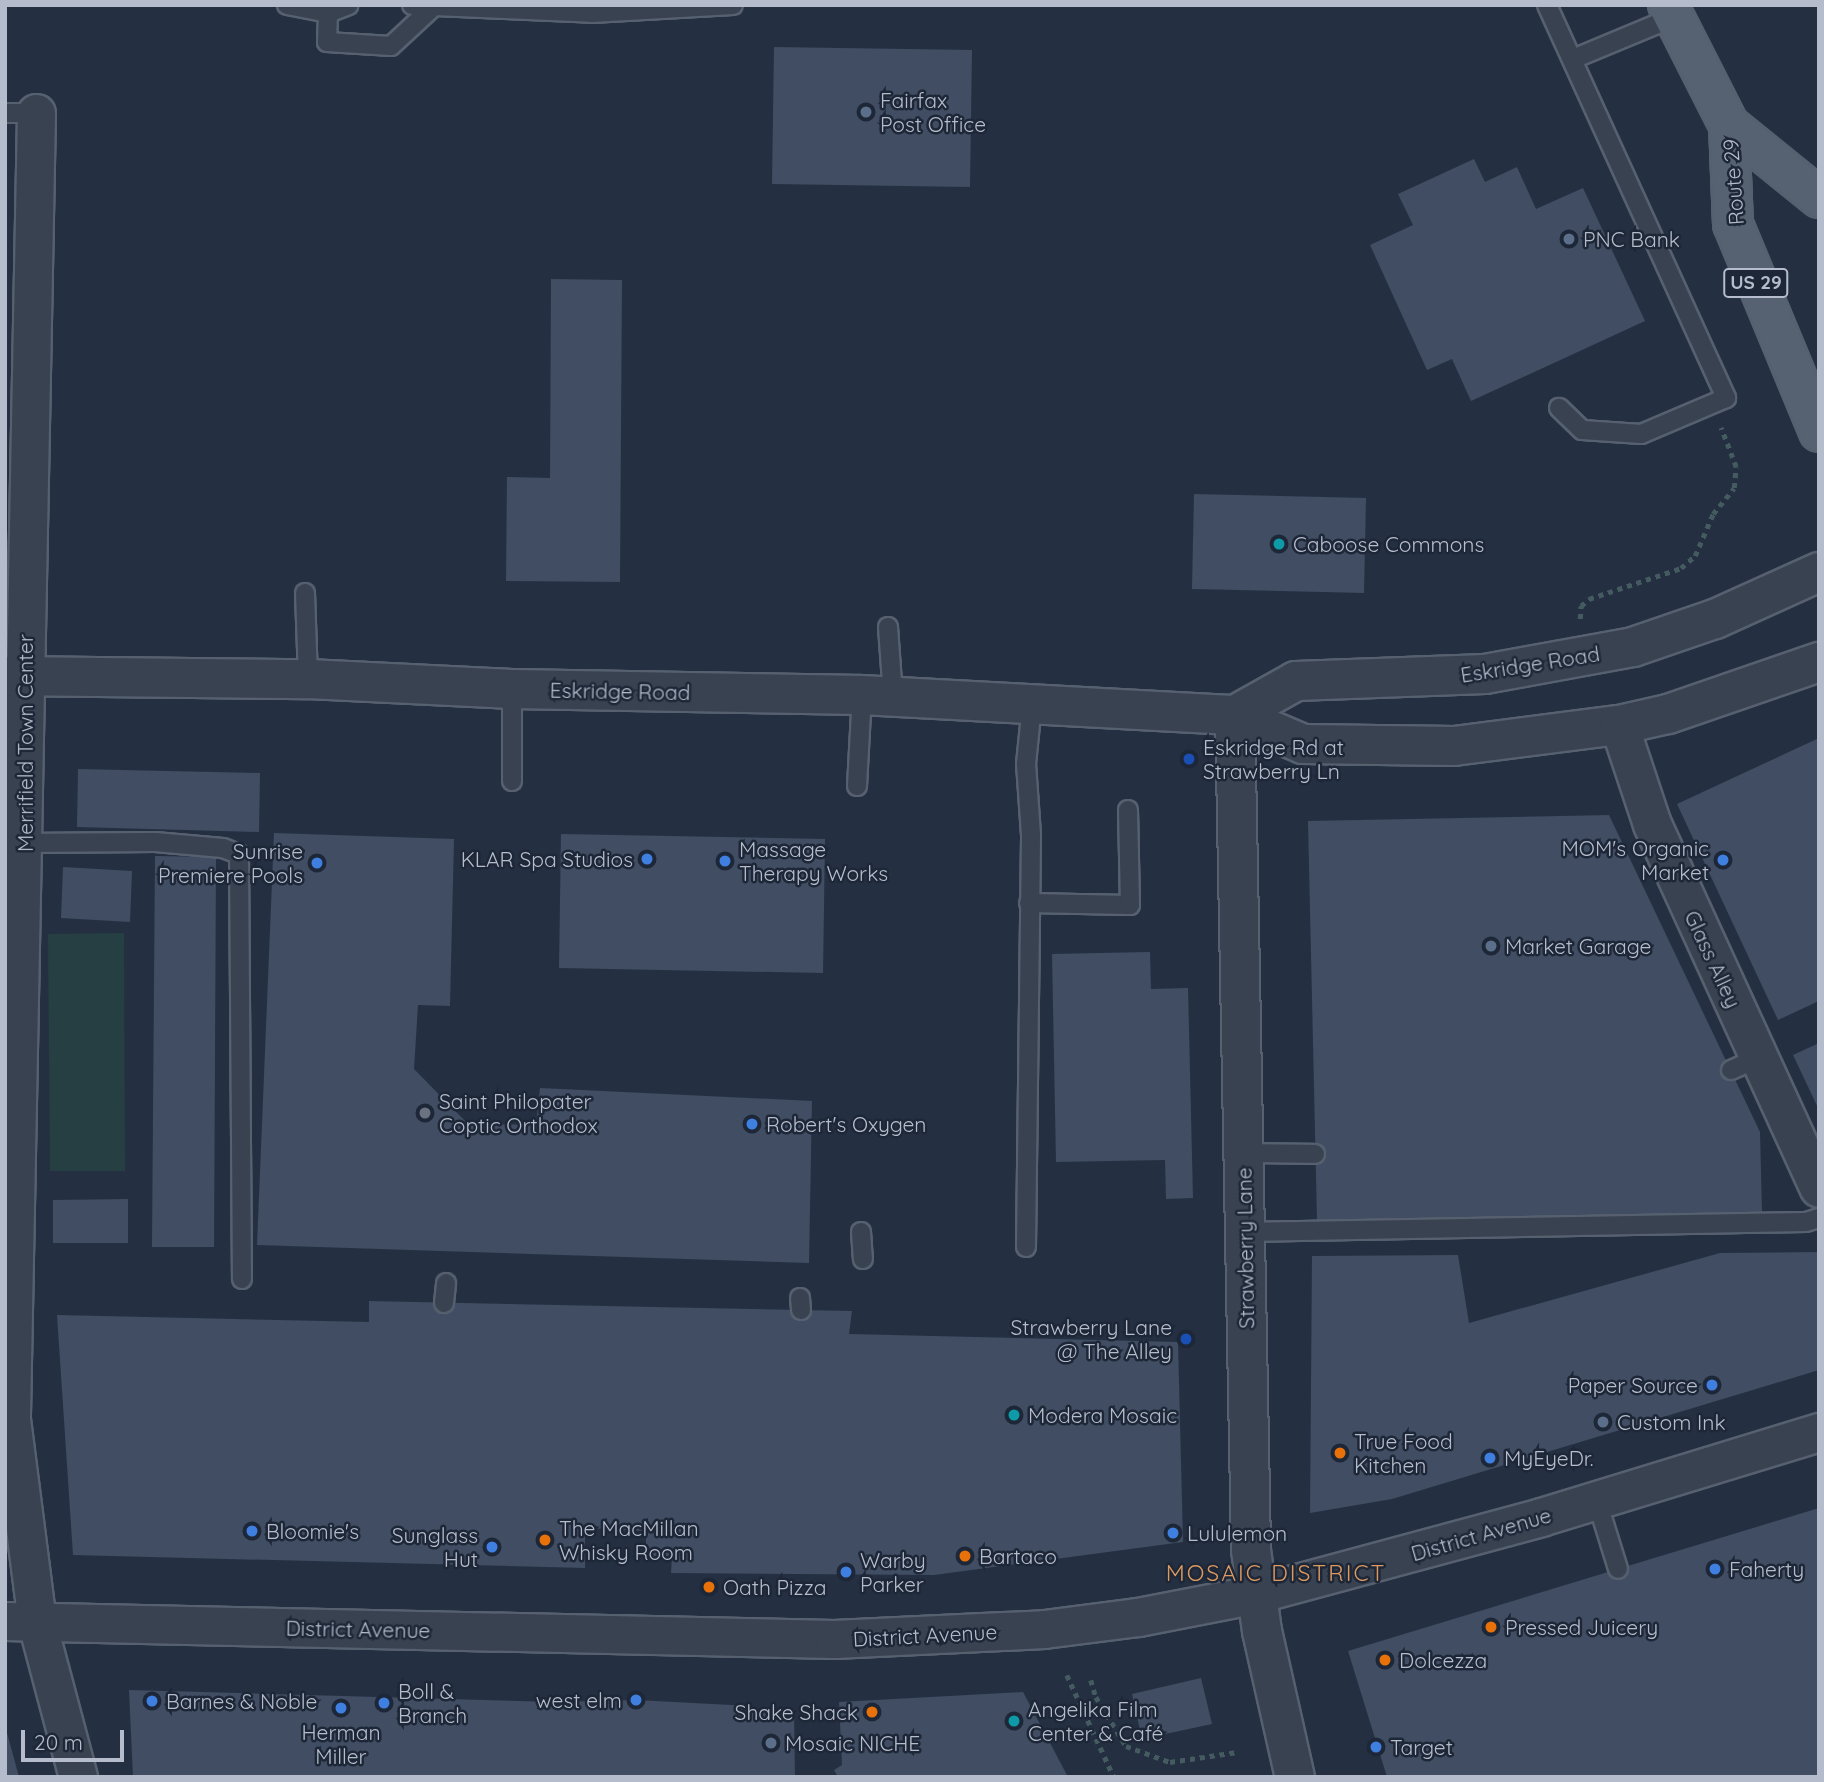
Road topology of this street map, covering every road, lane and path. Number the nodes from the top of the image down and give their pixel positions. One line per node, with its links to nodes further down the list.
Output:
1 (287, 5): 8 (lane)
2 (349, 5): 8 (lane)
3 (412, 5): 6 (lane)
4 (733, 5): 6 (lane)
5 (1547, 5): 9 (lane)
6 (434, 6): 8 (lane)
7 (1671, 11): 9 (lane); 11 (main road, Route 29 / US 29)
8 (328, 13)
9 (1573, 60): 13 (lane)
10 (21, 113): 21 (street, Merrifield Town Center)
11 (1729, 125): 12 (main road, Route 29 / US 29); 15 (main road, Route 29 / US 29)
12 (1819, 198)
13 (1718, 401): 14 (lane); 18 (path)
14 (1559, 408)
15 (1819, 432)
16 (1819, 572): 26 (street, Eskridge Road)
17 (305, 593): 22 (lane)
18 (1580, 619)
19 (888, 627): 24 (lane)
20 (1819, 662): 27 (street, Eskridge Road)
21 (15, 676): 22 (street, Eskridge Road); 31 (street, Merrifield Town Center)
22 (308, 679): 23 (street, Eskridge Road)
23 (513, 689): 24 (street, Eskridge Road); 28 (lane)
24 (878, 696): 25 (street, Eskridge Road); 29 (lane)
25 (1032, 705): 26 (street, Eskridge Road); 32 (lane)
26 (1235, 715): 27 (street, Eskridge Road); 35 (street, Strawberry Lane)
27 (1619, 725): 37 (street, Glass Alley)
28 (512, 781)
29 (857, 786)
30 (1128, 810): 32 (lane)
31 (15, 843): 33 (street, Merrifield Town Center); 44 (lane)
32 (1029, 903): 42 (lane)
33 (13, 982): 34 (street, Merrifield Town Center)
34 (11, 1106): 41 (street, Merrifield Town Center)
35 (1244, 1153): 36 (lane); 40 (street, Strawberry Lane)
36 (1315, 1154)
37 (1819, 1188)
38 (1819, 1218): 40 (lane)
39 (861, 1232): 43 (lane)
40 (1244, 1232): 50 (street, Strawberry Lane)
41 (9, 1246): 51 (street, Merrifield Town Center)
42 (1026, 1247)
43 (863, 1259)
44 (242, 1279)
45 (446, 1283): 46 (lane)
46 (444, 1303)
47 (1819, 1432): 48 (street, District Avenue)
48 (1597, 1501): 49 (lane); 50 (street, District Avenue)
49 (1618, 1569)
50 (1256, 1594): 51 (street, District Avenue); 57 (street, Strawberry Lane)
51 (21, 1622): 55 (street, Merrifield Town Center)
52 (1067, 1675): 56 (path)
53 (1091, 1680): 54 (path)
54 (1237, 1752)
55 (78, 1777)
56 (1114, 1777)
57 (1295, 1777)

